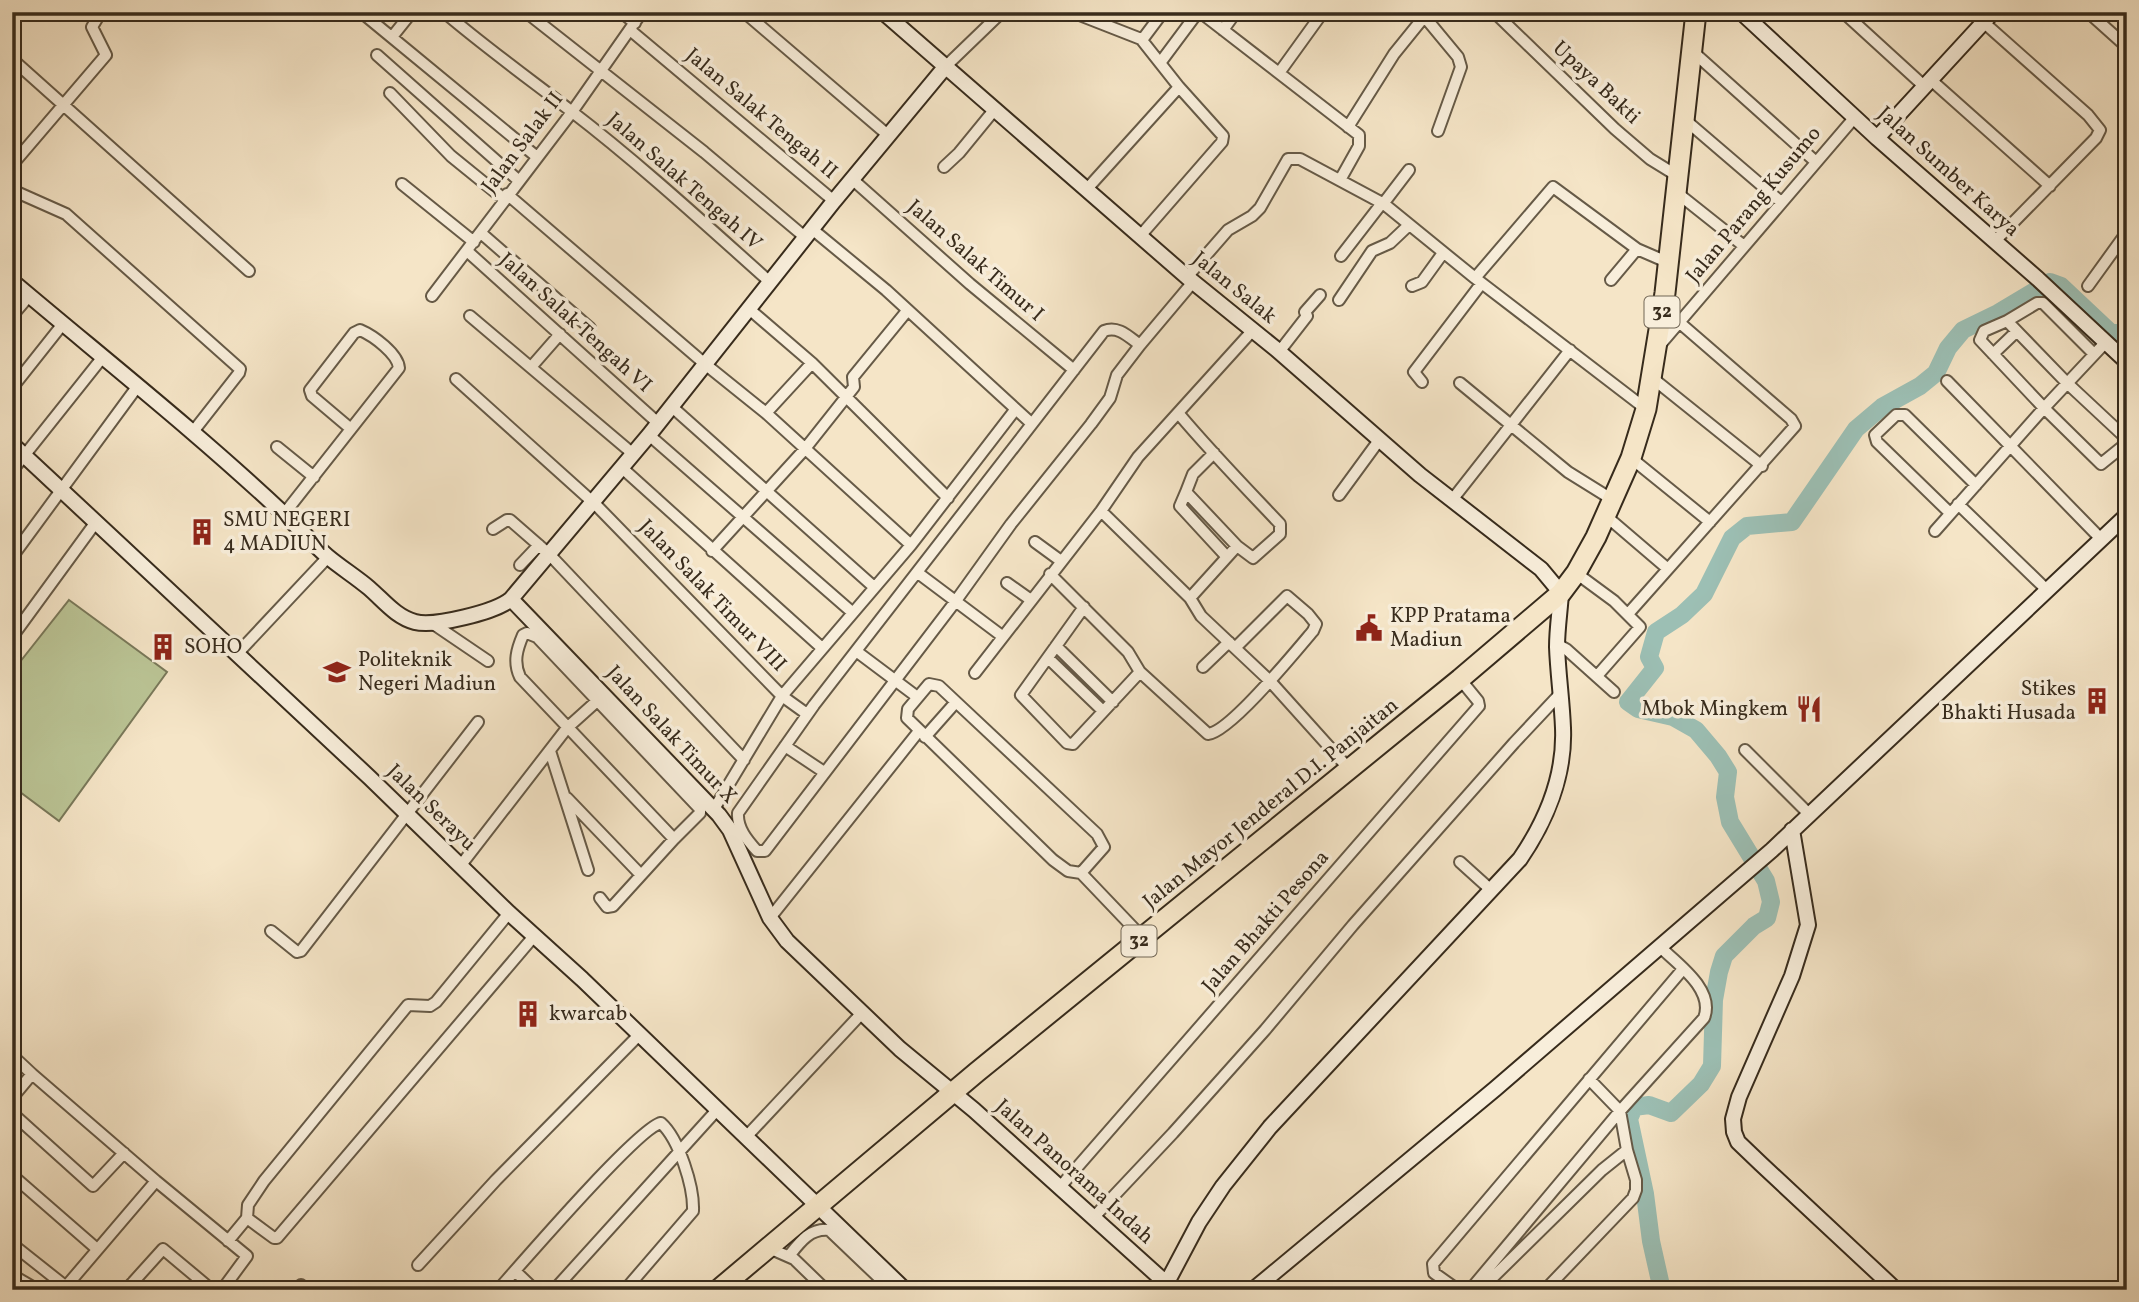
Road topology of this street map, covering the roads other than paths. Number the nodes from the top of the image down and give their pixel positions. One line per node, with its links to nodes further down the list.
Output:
1 (18, 12): 25 (street)
2 (101, 12): 41 (street)
3 (361, 12): 28 (street)
4 (411, 12): 28 (street)
5 (444, 12): 43 (street, Jalan Salak Tengah IV)
6 (526, 12): 36 (street)
7 (621, 12): 26 (street, Jalan Salak Tengah II)
8 (642, 12): 26 (street, Jalan Salak II)
9 (744, 12): 48 (street)
10 (883, 12): 35 (street, Jalan Salak)
11 (1002, 12): 35 (street)
12 (1072, 12): 29 (street)
13 (1163, 12): 29 (street)
14 (1199, 12): 27 (street); 34 (street)
15 (1236, 12): 27 (street)
16 (1323, 12): 37 (street)
17 (1494, 12): 58 (street, Upaya Bakti)
18 (1696, 12): 31 (highway, 32)
19 (1741, 12): 44 (street, Jalan Sumber Karya)
20 (1843, 12): 38 (street)
21 (1972, 12): 24 (street)
22 (2088, 12): 30 (street)
23 (1426, 14): 46 (street); 47 (street)
24 (1988, 18): 38 (street); 60 (street)
25 (12, 24)
26 (632, 27): 36 (street, Jalan Salak II); 64 (street, Jalan Salak Tengah II)
27 (1223, 30): 37 (street)
28 (392, 37): 50 (street)
29 (1142, 40): 34 (street)
30 (2127, 47)
31 (1691, 50): 45 (highway, 32); 51 (street)
32 (377, 55): 55 (street)
33 (12, 59): 41 (street)
34 (1160, 63): 39 (street)
35 (946, 66): 42 (street, Jalan Salak); 48 (street)
36 (601, 71): 43 (street, Jalan Salak II); 69 (street)
37 (1279, 73): 46 (street)
38 (1927, 83): 49 (street); 60 (street)
39 (1179, 87): 62 (street); 70 (street)
40 (390, 93): 63 (street)
41 (64, 104): 52 (street); 79 (street)
42 (996, 109): 53 (street); 62 (street, Jalan Salak)
43 (572, 111): 50 (street, Jalan Salak II); 84 (street, Jalan Salak Tengah IV)
44 (1855, 117): 49 (street, Jalan Sumber Karya); 51 (street, Jalan Parang Kusumo)
45 (1683, 118): 58 (highway, 32); 65 (street)
46 (1348, 127): 57 (street)
47 (1438, 131)
48 (889, 136): 56 (street)
49 (1877, 138): 72 (street, Jalan Sumber Karya)
50 (537, 157): 55 (street, Jalan Salak II)
51 (1816, 162): 65 (street, Jalan Parang Kusumo)
52 (12, 164)
53 (944, 167)
54 (1409, 170): 66 (street)
55 (518, 180): 63 (street, Jalan Salak II)
56 (852, 180): 64 (street); 115 (street, Jalan Salak Timur I)
57 (1340, 180): 66 (street); 80 (street)
58 (1676, 183): 73 (street, Upaya Bakti); 78 (highway, 32)
59 (402, 184): 71 (street)
60 (2050, 186): 72 (street)
61 (12, 190): 135 (street)
62 (1086, 190): 70 (street, Jalan Salak)
63 (506, 196): 71 (street, Jalan Salak II); 113 (street)
64 (834, 201): 69 (street)
65 (1781, 202): 73 (street, Jalan Parang Kusumo)
66 (1383, 203): 67 (street); 77 (street)
67 (1409, 225): 76 (street); 90 (street)
68 (2127, 232): 86 (street)
69 (809, 234): 84 (street); 92 (street)
70 (1141, 236): 80 (street, Jalan Salak)
71 (478, 237): 75 (street, Jalan Salak II); 99 (street)
72 (1995, 241): 103 (street, Jalan Sumber Karya)
73 (1744, 246): 97 (street, Jalan Parang Kusumo)
74 (1637, 248): 78 (street); 81 (street); 83 (street)
75 (467, 251): 89 (street, Jalan Salak II); 102 (street, Jalan Salak Tengah VI)
76 (1443, 253): 83 (street); 85 (street)
77 (1341, 256)
78 (1667, 262): 93 (highway, 32)
79 (250, 271)
80 (1190, 280): 100 (street, Jalan Salak); 104 (street)
81 (1611, 280)
82 (12, 281): 88 (street)
83 (1478, 281): 105 (street); 119 (street)
84 (770, 282): 91 (street)
85 (1412, 286)
86 (2088, 286)
87 (1320, 295): 107 (street)
88 (29, 296): 94 (street); 98 (street)
89 (432, 296)
90 (1339, 300)
91 (748, 309): 112 (street); 113 (street)
92 (907, 311): 124 (street); 128 (street)
93 (1661, 314): 97 (street); 106 (highway, 32)
94 (12, 316)
95 (470, 316): 114 (street)
96 (2007, 321): 101 (street); 108 (street); 109 (street)
97 (1680, 323): 106 (street, Jalan Parang Kusumo); 146 (street)
98 (62, 325): 111 (street); 123 (street)
99 (590, 328)
100 (1253, 330): 107 (street, Jalan Salak); 130 (street)
101 (2016, 332): 108 (street); 121 (street)
102 (560, 334): 114 (street); 134 (street, Jalan Salak Tengah VI)
103 (2105, 343): 109 (street); 110 (street, Jalan Sumber Karya)
104 (1140, 345): 115 (street); 189 (street)
105 (1570, 350): 127 (street); 132 (street)
106 (1656, 351): 116 (highway, 32)
107 (1279, 352): 136 (street, Jalan Salak)
108 (1993, 354): 126 (street)
109 (2094, 354): 121 (street)
110 (2125, 357)
111 (102, 358): 122 (street); 144 (street)
112 (812, 363): 124 (street); 129 (street)
113 (705, 365): 125 (street); 129 (street)
114 (532, 366): 142 (street)
115 (1074, 370): 131 (street)
116 (1651, 377): 127 (highway, 32); 146 (street)
117 (456, 379): 157 (street, Jalan Salak Timur VIII)
118 (1947, 381): 140 (street)
119 (1422, 382)
120 (1460, 383): 132 (street)
121 (2067, 383): 126 (street); 137 (street)
122 (137, 387): 135 (street); 152 (street)
123 (12, 388)
124 (847, 396): 141 (street); 155 (street)
125 (671, 406): 134 (street); 151 (street)
126 (2043, 408): 137 (street); 140 (street)
127 (1646, 409): 145 (highway, 32)
128 (1015, 410): 131 (street); 155 (street)
129 (766, 413): 141 (street)
130 (1179, 414): 143 (street); 160 (street)
131 (1031, 423): 180 (street)
132 (1510, 425): 156 (street); 158 (street)
133 (351, 429): 133 (street); 149 (street)
134 (653, 429): 142 (street); 162 (street, Jalan Salak Tengah VI)
135 (192, 433): 161 (street)
136 (1380, 439): 154 (street); 156 (street, Jalan Salak)
137 (2127, 441)
138 (12, 444): 144 (street, Jalan Serayu)
139 (277, 447): 149 (street)
140 (2009, 447): 150 (street); 168 (street)
141 (804, 450): 151 (street); 170 (street)
142 (632, 453): 147 (street)
143 (1214, 453): 153 (street); 171 (street)
144 (24, 455): 148 (street); 152 (street, Jalan Serayu)
145 (1631, 458): 158 (highway, 32); 165 (street)
146 (1762, 466): 165 (street)
147 (621, 467): 157 (street); 173 (street)
148 (12, 471)
149 (314, 477): 161 (street)
150 (1976, 485): 159 (street); 159 (street)
151 (767, 489): 162 (street); 184 (street)
152 (62, 490): 164 (street, Jalan Serayu); 174 (street)
153 (1186, 492): 171 (street); 176 (street)
154 (1339, 495)
155 (948, 498): 170 (street)
156 (1452, 500): 186 (street, Jalan Salak)
157 (593, 502): 172 (street); 214 (street, Jalan Salak Timur VIII)
158 (1609, 508): 179 (street); 181 (highway, 32)
159 (1954, 509): 167 (street); 185 (street)
160 (1101, 511): 177 (street); 187 (street)
161 (284, 514): 175 (street)
162 (743, 514): 173 (street); 192 (street, Jalan Salak Tengah VI)
163 (2127, 515): 168 (street)
164 (96, 522): 196 (street); 202 (street, Jalan Serayu)
165 (1710, 522): 179 (street)
166 (493, 529): 172 (street)
167 (1935, 531)
168 (2101, 539): 185 (street)
169 (1035, 542): 177 (street)
170 (911, 545): 184 (street)
171 (1237, 546): 176 (street)
172 (544, 550): 178 (street); 190 (street); 227 (street)
173 (712, 551): 200 (street)
174 (12, 557)
175 (328, 557): 194 (street); 202 (street)
176 (1227, 557): 187 (street)
177 (1060, 561): 182 (street)
178 (520, 565)
179 (1668, 569): 193 (street)
180 (918, 572): 189 (street); 201 (street)
181 (1576, 573): 186 (highway, 32); 193 (street)
182 (1051, 574): 188 (street); 191 (street)
183 (1007, 583): 188 (street)
184 (874, 587): 192 (street)
185 (2048, 591): 233 (street)
186 (1561, 593): 198 (street); 209 (highway, Jalan Mayor Jenderal D.I. Panjaitan / 32)
187 (1190, 598): 197 (street)
188 (1031, 600): 195 (street)
189 (955, 601): 195 (street); 210 (street)
190 (505, 604): 194 (street); 231 (street, Jalan Salak Timur X)
191 (1084, 607): 199 (street); 206 (street)
192 (853, 612): 200 (street)
193 (1628, 614): 208 (street)
194 (432, 623): 204 (street)
195 (1002, 636): 207 (street)
196 (12, 637)
197 (1232, 645): 205 (street); 211 (street); 211 (street)
198 (1557, 645): 208 (street); 213 (street)
199 (1056, 646): 203 (street); 218 (street)
200 (822, 648): 214 (street)
201 (856, 651): 210 (street); 220 (street)
202 (236, 655): 232 (street, Jalan Serayu)
203 (1048, 658): 219 (street); 219 (street)
204 (488, 661)
205 (1203, 667)
206 (1140, 672): 211 (street); 218 (street)
207 (975, 673)
208 (1597, 676): 212 (street)
209 (1460, 679): 228 (highway, Jalan Mayor Jenderal D.I. Panjaitan / 32); 266 (street, Jalan Bhakti Pesona)
210 (894, 680): 215 (street); 229 (street)
211 (1270, 681): 228 (street)
212 (1614, 692)
213 (1560, 694): 241 (street); 269 (street)
214 (782, 696): 220 (street, Jalan Salak Timur VIII); 227 (street)
215 (916, 696): 217 (street); 223 (street)
216 (597, 701): 222 (street); 222 (street); 235 (street)
217 (956, 702): 223 (street); 239 (street)
218 (1113, 702): 219 (street)
219 (1103, 711)
220 (807, 715): 224 (street)
221 (478, 722): 232 (street)
222 (567, 728): 226 (street); 235 (street)
223 (922, 734): 239 (street); 244 (street)
224 (785, 746): 229 (street); 229 (street)
225 (1745, 750): 233 (street)
226 (546, 756): 230 (street); 237 (street)
227 (744, 760): 231 (street)
228 (1350, 770): 247 (highway, Jalan Mayor Jenderal D.I. Panjaitan / 32)
229 (824, 772)
230 (565, 796): 238 (street); 240 (street)
231 (714, 809): 244 (street, Jalan Salak Timur X)
232 (407, 814): 237 (street, Jalan Serayu); 245 (street)
233 (1809, 814): 234 (street)
234 (1792, 830): 248 (street); 299 (street)
235 (674, 839): 240 (street)
236 (1460, 862): 241 (street)
237 (461, 865): 243 (street, Jalan Serayu)
238 (587, 870)
239 (1081, 873): 247 (street)
240 (641, 875): 242 (street)
241 (1491, 890): 279 (street)
242 (600, 898)
243 (509, 913): 246 (street, Jalan Serayu); 268 (street)
244 (769, 918): 250 (street, Jalan Salak Timur X)
245 (271, 931)
246 (535, 936): 251 (street, Jalan Serayu); 268 (street)
247 (1143, 938): 255 (highway, Jalan Mayor Jenderal D.I. Panjaitan / 32)
248 (1660, 947): 249 (street); 294 (street)
249 (1683, 969): 254 (street); 258 (street)
250 (861, 1014): 255 (street, Jalan Salak Timur X); 260 (street)
251 (639, 1035): 257 (street, Jalan Serayu); 275 (street)
252 (16, 1059): 253 (street)
253 (32, 1074): 256 (street); 263 (street)
254 (1589, 1079): 258 (street); 295 (street)
255 (954, 1092): 266 (street, Jalan Panorama Indah); 267 (highway, Jalan Mayor Jenderal D.I. Panjaitan / 32)
256 (12, 1098)
257 (717, 1110): 260 (street, Jalan Serayu); 262 (street)
258 (1620, 1111): 261 (street); 296 (street)
259 (12, 1113): 263 (street)
260 (746, 1137): 267 (street, Jalan Serayu)
261 (1627, 1150): 297 (street); 298 (street)
262 (678, 1152): 276 (street); 288 (street); 289 (street)
263 (124, 1153): 265 (street)
264 (12, 1175): 273 (street)
265 (156, 1181): 270 (street); 273 (street)
266 (1060, 1187): 269 (street, Jalan Panorama Indah)
267 (818, 1207): 272 (highway, Jalan Mayor Jenderal D.I. Panjaitan / 32); 293 (street, Jalan Serayu)
268 (247, 1218): 270 (street)
269 (1093, 1218): 279 (street, Jalan Panorama Indah)
270 (228, 1241): 285 (street)
271 (12, 1244): 280 (street)
272 (769, 1248): 274 (street); 290 (highway, Jalan Mayor Jenderal D.I. Panjaitan / 32)
273 (97, 1249): 280 (street)
274 (789, 1256): 291 (street); 292 (street)
275 (418, 1265)
276 (515, 1271): 286 (street); 287 (street)
277 (12, 1275): 281 (street)
278 (134, 1281): 282 (street); 283 (street); 284 (street)
279 (1165, 1286)
280 (64, 1288)
281 (38, 1290)
282 (126, 1290)
283 (146, 1290)
284 (212, 1290)
285 (222, 1290)
286 (498, 1290)
287 (535, 1290)
288 (554, 1290)
289 (625, 1290)
290 (718, 1290)
291 (826, 1290)
292 (892, 1290)
293 (905, 1290)
294 (1253, 1290)
295 (1458, 1290)
296 (1470, 1290)
297 (1480, 1290)
298 (1545, 1290)
299 (1896, 1290)

